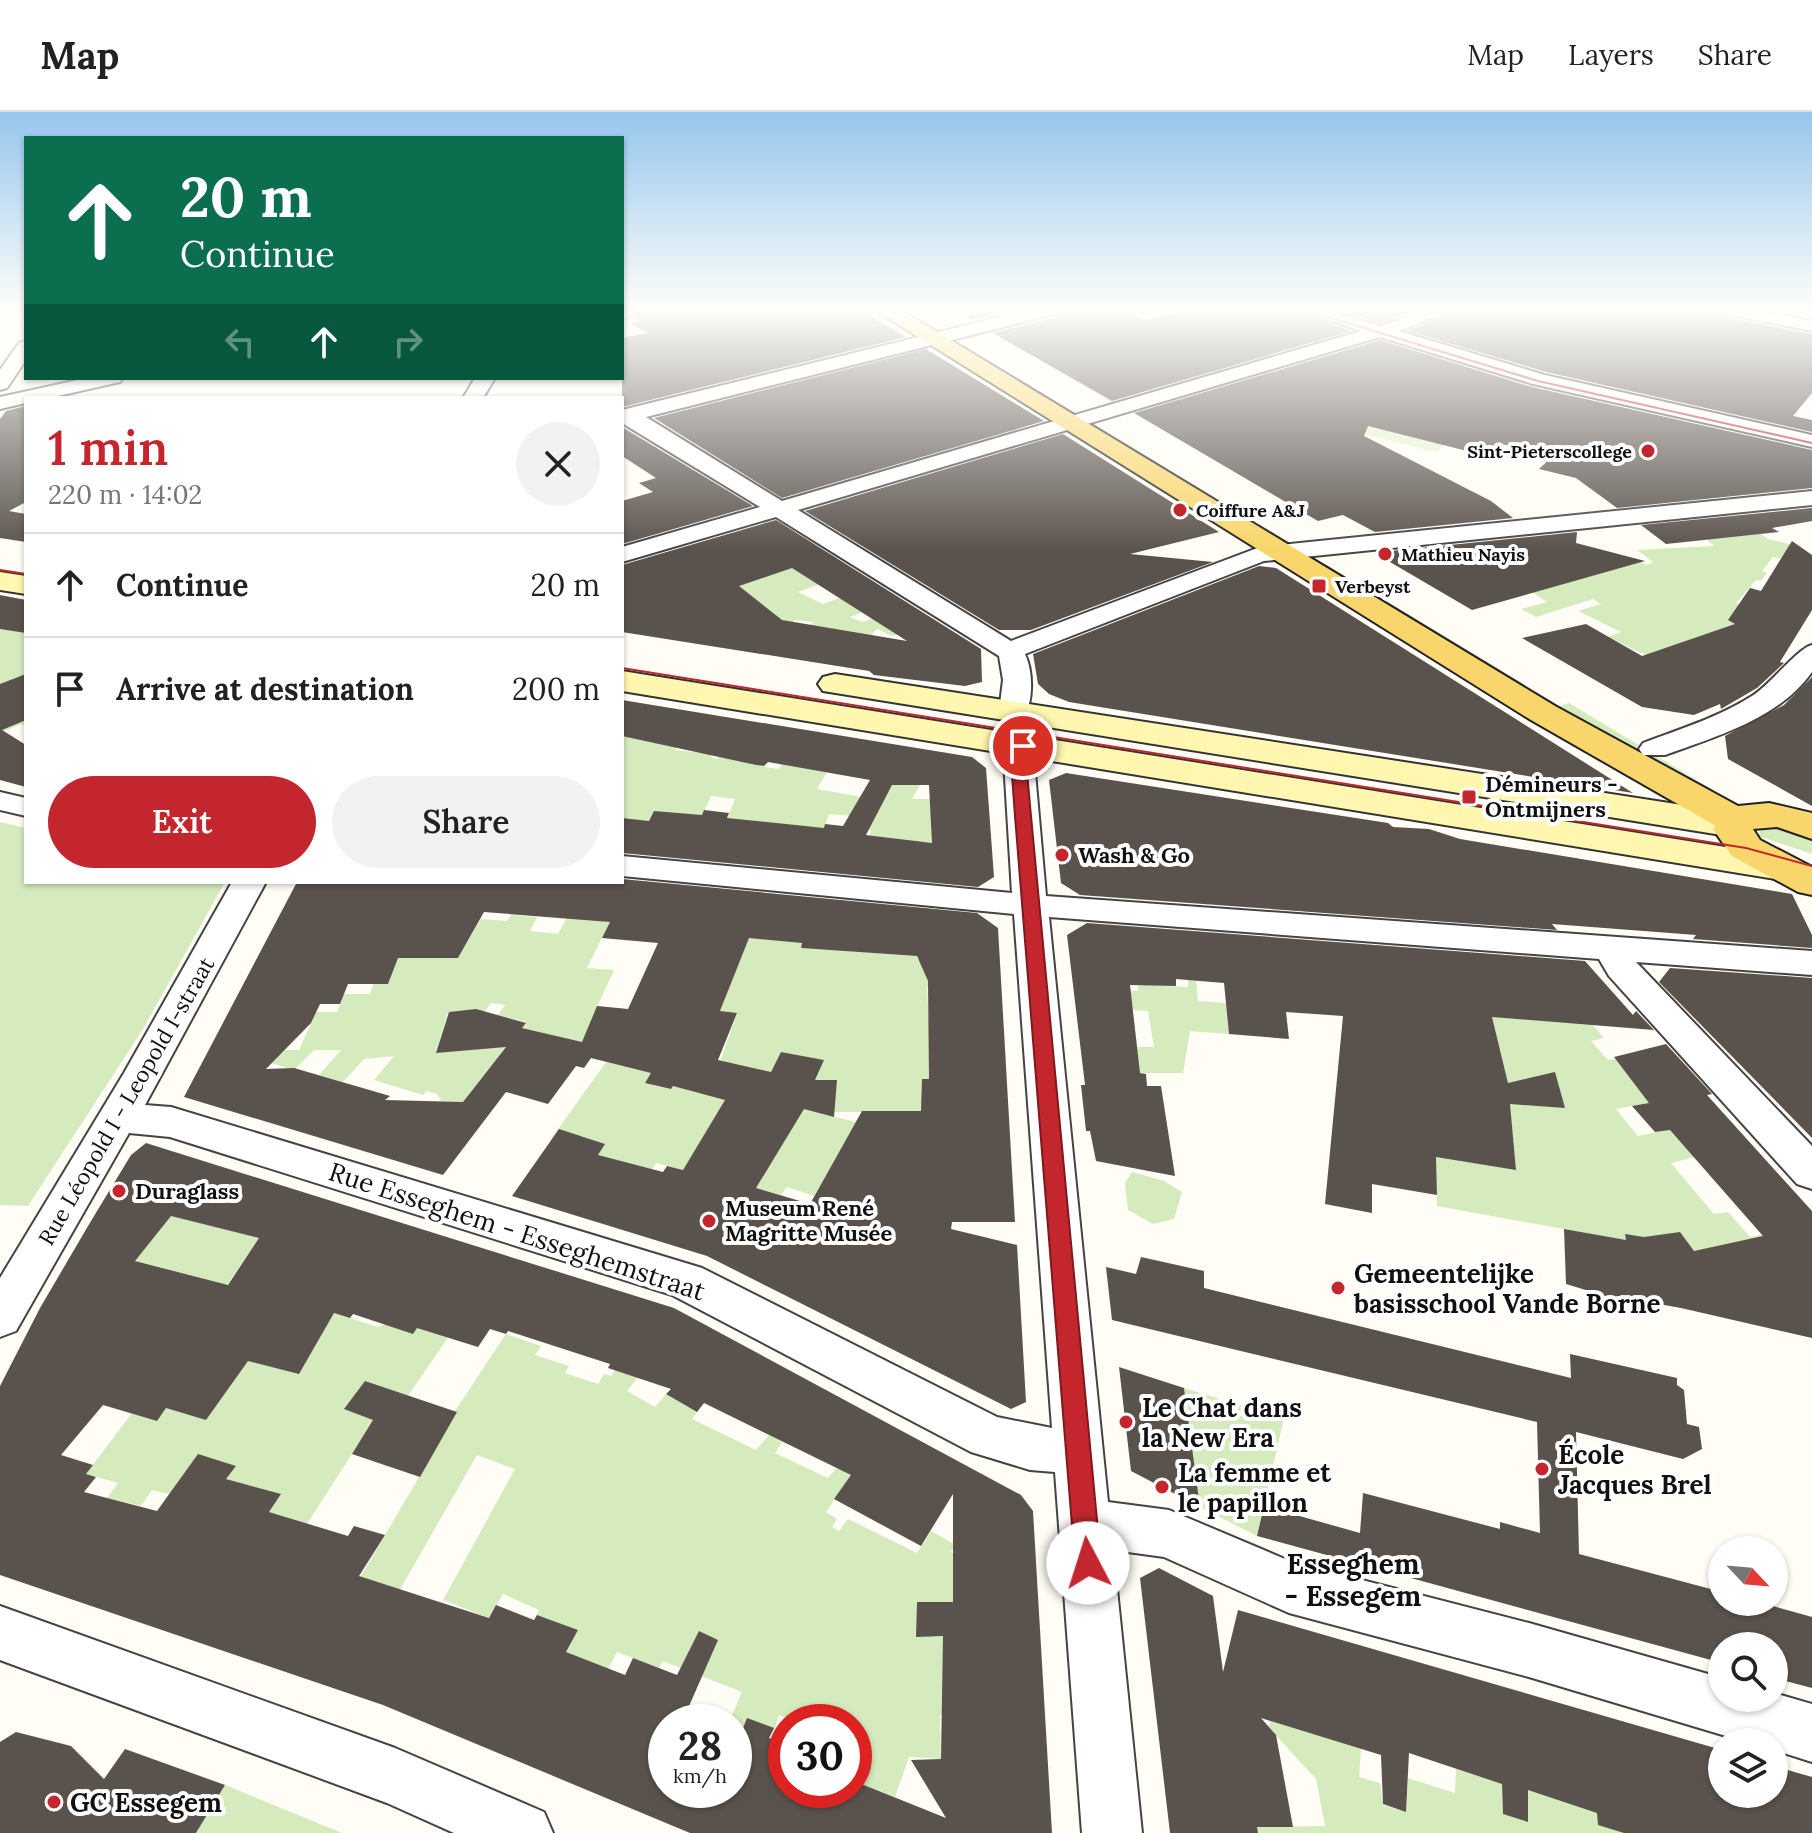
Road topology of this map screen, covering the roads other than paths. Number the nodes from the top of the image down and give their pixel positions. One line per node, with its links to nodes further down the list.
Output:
1 (57, 390): 7 (street)
2 (728, 390): 10 (street)
3 (1029, 390): 11 (main road)
4 (1041, 390): 11 (main road)
5 (1180, 390): 11 (street)
6 (1584, 390): 12 (street)
7 (32, 396)
8 (24, 398): 9 (street)
9 (0, 403)
10 (625, 416): 14 (street)
11 (1083, 419): 14 (street); 15 (main road); 16 (main road)
12 (1812, 441)
13 (1812, 498): 15 (street)
14 (779, 508): 18 (street); 23 (street)
15 (1315, 547): 16 (street); 27 (main road)
16 (1280, 552): 23 (street); 27 (main road)
17 (0, 554): 19 (street)
18 (624, 554)
19 (24, 558)
20 (0, 581): 21 (street)
21 (24, 585)
22 (624, 651): 26 (street)
23 (1009, 651): 26 (street)
24 (1812, 653): 27 (street)
25 (624, 681): 26 (street)
26 (1018, 729): 30 (street); 34 (street); 36 (street)
27 (1641, 755): 30 (street); 31 (main road)
28 (0, 801): 29 (street)
29 (24, 807)
30 (1619, 807): 31 (street)
31 (1744, 820): 32 (main road); 34 (main road)
32 (1812, 827)
33 (624, 866): 36 (street)
34 (1797, 875)
35 (248, 884): 39 (street, Rue Léopold I - Leopold I-straat)
36 (1030, 905): 37 (street); 42 (street)
37 (1611, 948): 38 (street); 40 (street)
38 (1812, 963)
39 (119, 1117): 41 (street, Rue Léopold I - Leopold I-straat); 42 (street, Rue Esseghem - Esseghemstraat)
40 (1812, 1173)
41 (0, 1318)
42 (1078, 1452): 43 (street)
43 (1084, 1525): 45 (street); 47 (street)
44 (0, 1633): 46 (street)
45 (1812, 1733)
46 (523, 1833)
47 (1112, 1833)

